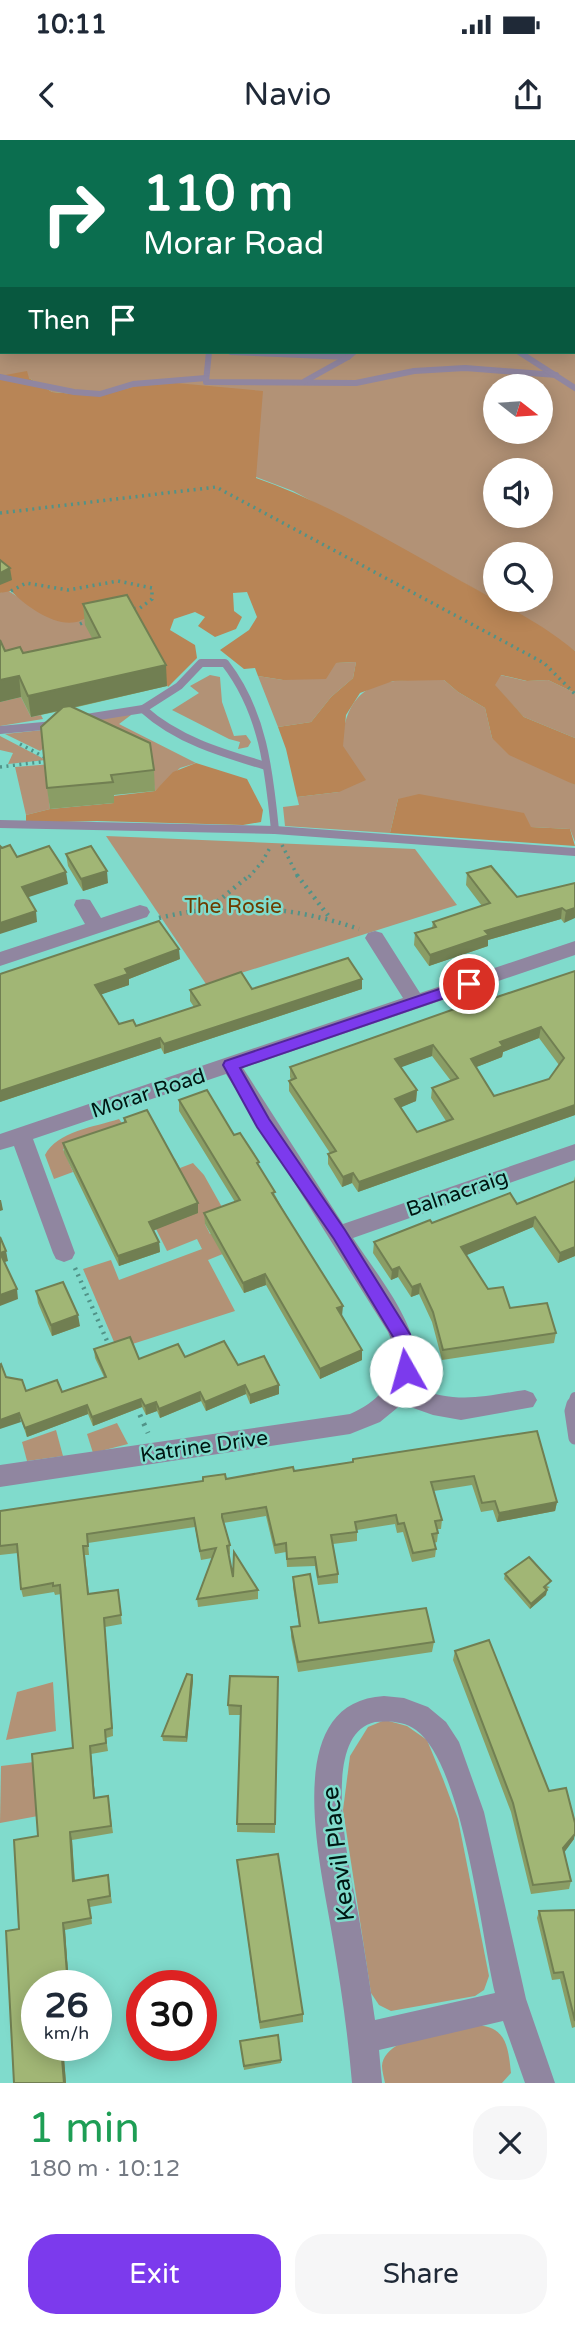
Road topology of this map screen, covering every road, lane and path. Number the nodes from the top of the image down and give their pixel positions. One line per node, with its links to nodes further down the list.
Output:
1 (209, 354): 6 (lane)
2 (351, 354): 7 (lane)
3 (522, 354): 4 (lane)
4 (556, 375): 7 (lane); 8 (lane)
5 (0, 377): 6 (lane)
6 (206, 379): 7 (lane)
7 (298, 384)
8 (575, 387)
9 (0, 513): 14 (path)
10 (11, 591): 11 (path)
11 (121, 610)
12 (98, 617): 13 (path)
13 (80, 624)
14 (575, 694)
15 (143, 709): 16 (lane); 18 (lane); 18 (lane)
16 (0, 730)
17 (10, 740): 19 (path)
18 (266, 766): 21 (lane)
19 (0, 767)
20 (0, 824): 21 (lane)
21 (275, 830): 22 (lane); 24 (path); 26 (path)
22 (575, 852)
23 (83, 905): 27 (street)
24 (212, 906): 25 (path); 26 (path)
25 (141, 912): 27 (street)
26 (330, 918): 28 (path)
27 (96, 926): 30 (street)
28 (375, 938): 31 (street)
29 (575, 948): 31 (street, Morar Road)
30 (0, 959)
31 (416, 1002): 32 (street, Morar Road)
32 (231, 1065): 33 (street, Morar Road); 36 (street)
33 (21, 1135): 34 (street, Morar Road); 37 (street)
34 (0, 1142)
35 (575, 1152): 36 (street, Balnacraig)
36 (340, 1234): 39 (street)
37 (64, 1253): 38 (path)
38 (113, 1353)
39 (397, 1392): 41 (street); 44 (street, Katrine Drive)
40 (575, 1397): 43 (lane)
41 (525, 1400)
42 (135, 1403): 44 (path)
43 (575, 1438)
44 (157, 1453): 45 (street, Katrine Drive)
45 (0, 1476)
46 (513, 2004): 47 (street); 47 (street, Keavil Place); 49 (street, Keavil Place)
47 (364, 2038): 48 (street, Keavil Place)
48 (367, 2083)
49 (540, 2083)

